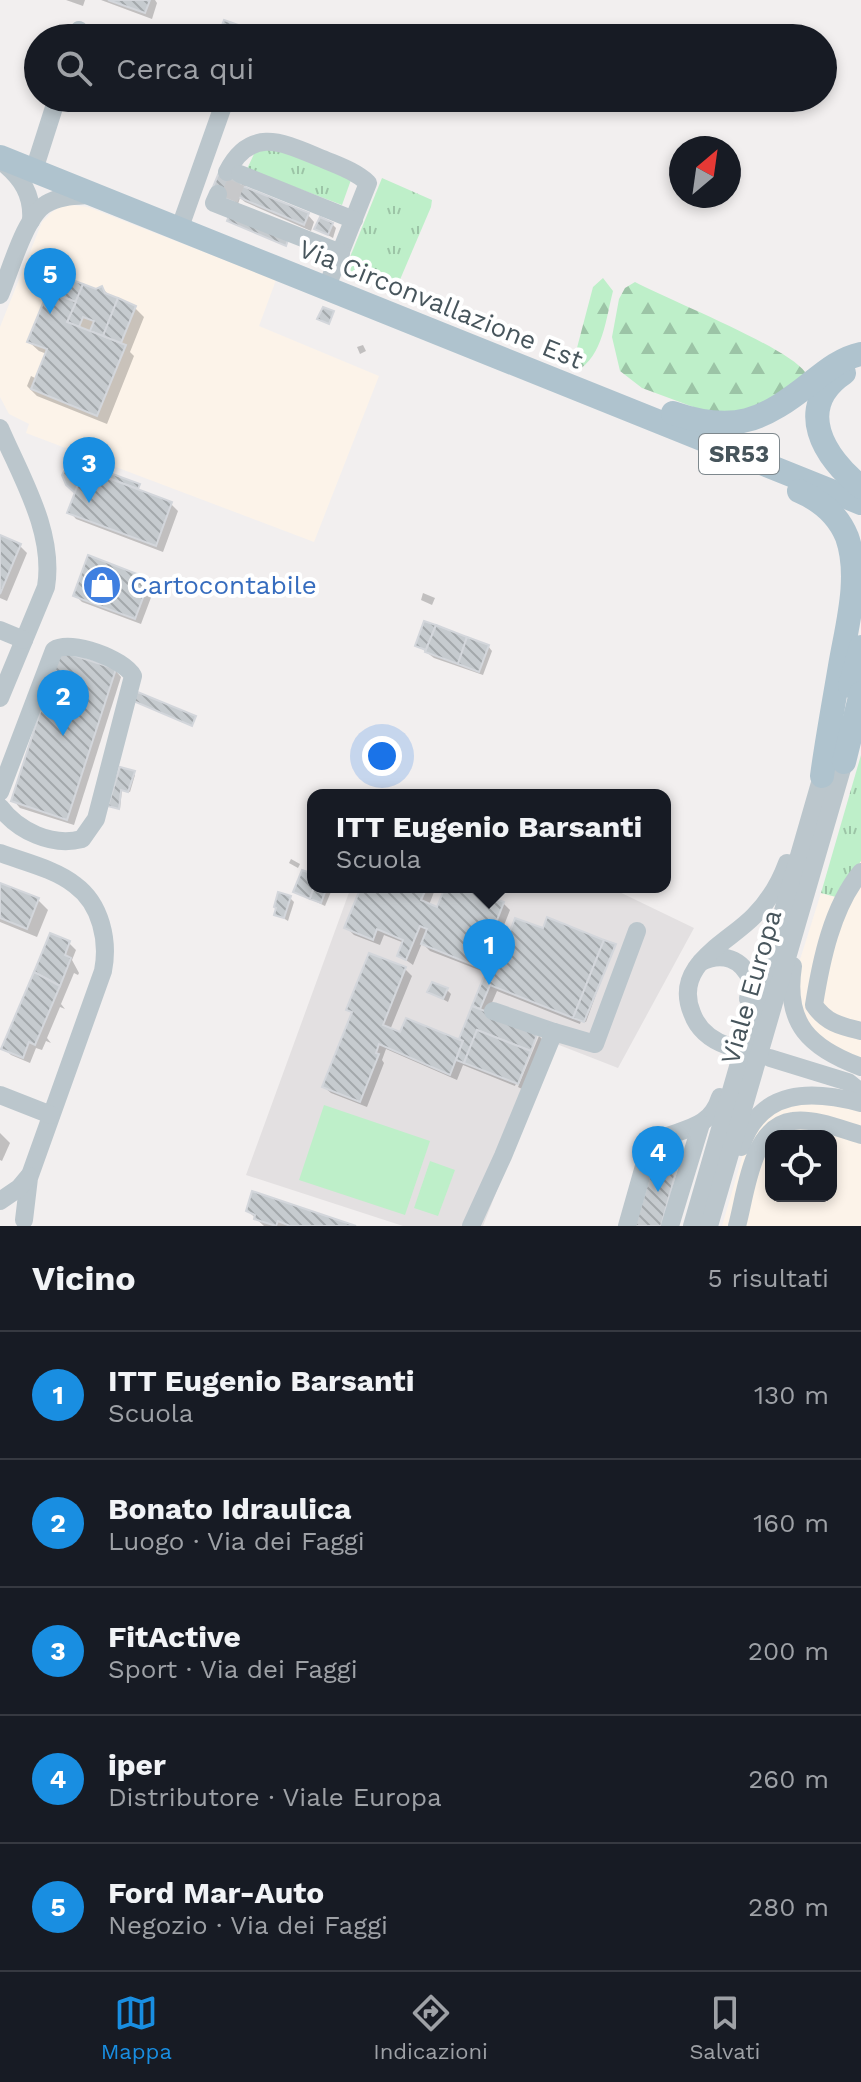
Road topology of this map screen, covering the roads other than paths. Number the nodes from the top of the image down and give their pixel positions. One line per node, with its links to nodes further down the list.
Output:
1 (53, 112): 4 (street)
2 (221, 112): 9 (street)
3 (0, 158): 4 (main road, Via Circonvallazione Est / SR53); 8 (street)
4 (34, 170): 5 (main road, Via Circonvallazione Est / SR53)
5 (97, 195): 8 (street); 9 (main road, Via Circonvallazione Est / SR53)
6 (224, 200): 10 (street)
7 (354, 220): 7 (street); 10 (street)
8 (31, 221): 12 (street)
9 (179, 230): 11 (main road, Via Circonvallazione Est / SR53)
10 (334, 250): 11 (street)
11 (322, 288): 15 (main road, Via Circonvallazione Est / SR53)
12 (0, 295)
13 (861, 354): 15 (main road)
14 (861, 367): 18 (main road)
15 (556, 380): 16 (main road, Via Circonvallazione Est / SR53)
16 (616, 404): 19 (main road, Via Circonvallazione Est / SR53); 29 (main road)
17 (0, 428): 21 (street)
18 (861, 487)
19 (861, 503)
20 (0, 630): 21 (street)
21 (24, 640): 24 (street)
22 (861, 647): 29 (main road)
23 (861, 693): 28 (main road)
24 (0, 698)
25 (861, 719): 28 (main road)
26 (0, 739): 27 (street)
27 (18, 747): 30 (street); 31 (street)
28 (844, 762): 32 (street, Viale Europa)
29 (819, 785): 36 (street); 46 (street, Viale Europa)
30 (0, 792)
31 (0, 807)
32 (822, 837): 43 (street); 60 (street, Viale Europa)
33 (0, 853): 50 (street)
34 (861, 872): 38 (street)
35 (637, 931): 39 (street)
36 (701, 962): 40 (street); 42 (street)
37 (493, 1011): 39 (street)
38 (861, 1031)
39 (554, 1032): 56 (street)
40 (728, 1046)
41 (770, 1058): 44 (street)
42 (729, 1065): 46 (street); 51 (street)
43 (861, 1067)
44 (821, 1073): 45 (street); 47 (street)
45 (861, 1081)
46 (731, 1090): 59 (street, Viale Europa)
47 (861, 1092)
48 (0, 1095): 50 (street)
49 (861, 1103): 61 (street)
50 (51, 1115): 53 (street)
51 (701, 1124): 57 (street); 58 (street)
52 (860, 1134): 62 (street)
53 (31, 1173): 54 (street); 55 (street)
54 (0, 1203): 55 (street)
55 (27, 1224)
56 (471, 1226)
57 (627, 1226)
58 (670, 1226)
59 (692, 1226)
60 (709, 1226)
61 (718, 1226)
62 (737, 1226)

